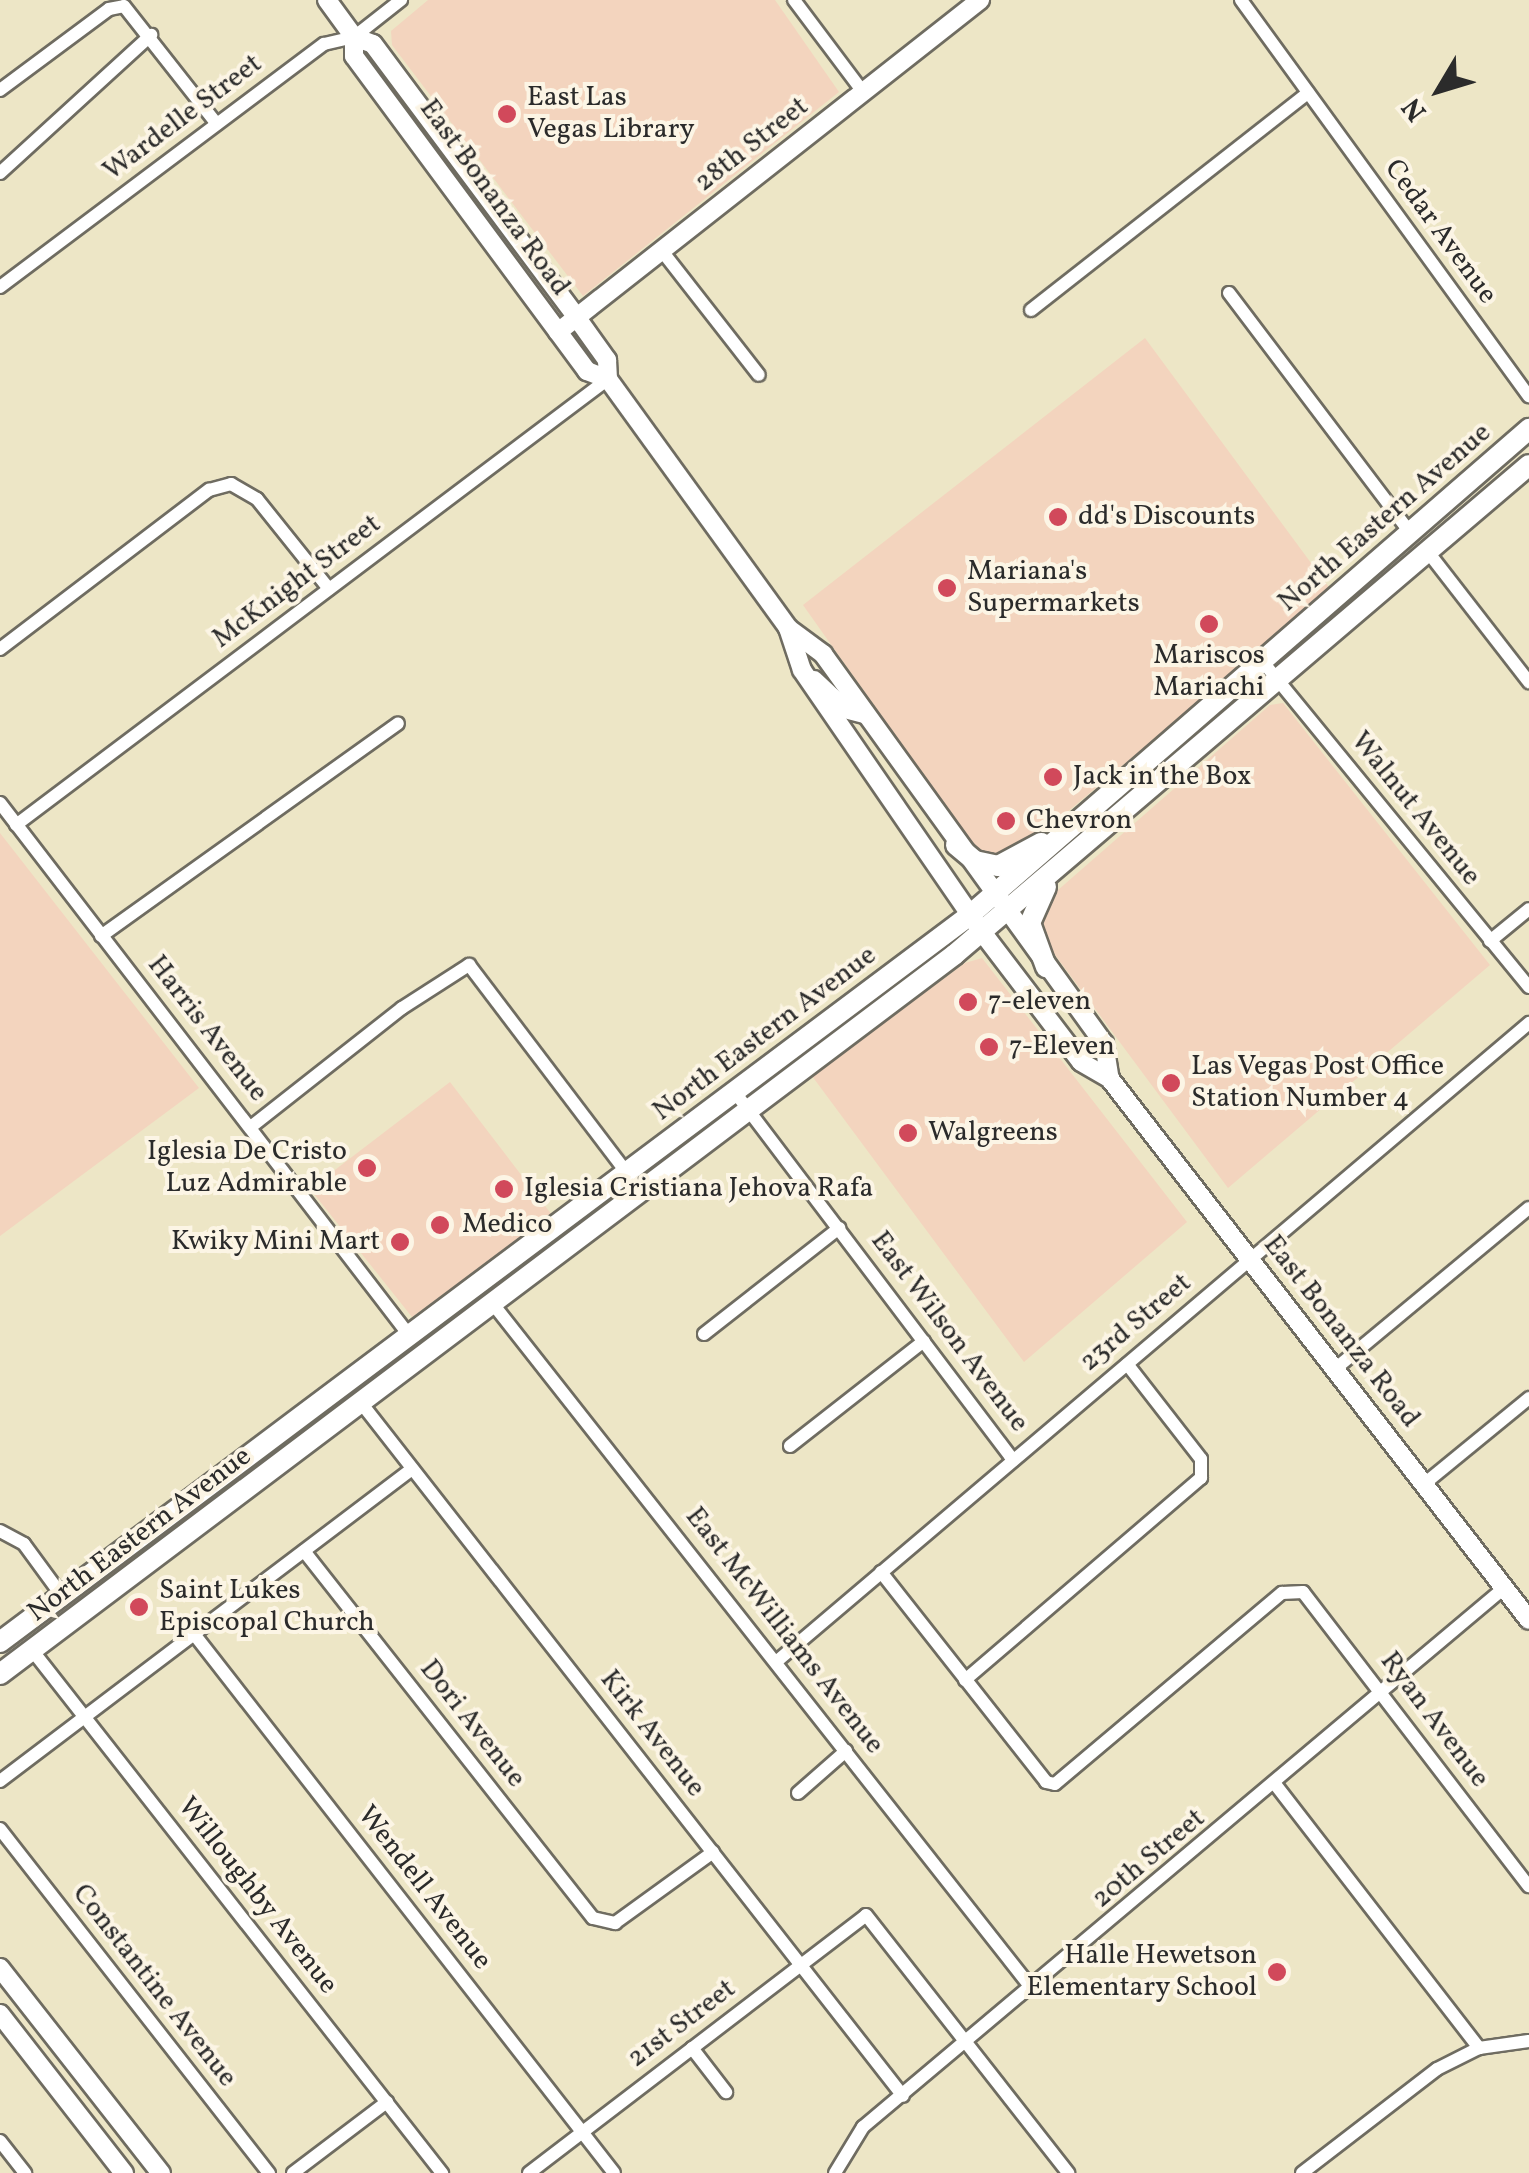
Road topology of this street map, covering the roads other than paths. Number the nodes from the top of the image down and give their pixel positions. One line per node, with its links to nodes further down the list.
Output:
1 (327, 0): 7 (main road, East Bonanza Road)
2 (401, 0): 7 (street, Wardelle Street)
3 (794, 0): 9 (street)
4 (980, 0): 9 (main road, 28th Street)
5 (1241, 0): 10 (street, Cedar Avenue)
6 (151, 35): 8 (street); 11 (street); 12 (street)
7 (354, 37): 11 (street, Wardelle Street); 17 (main road, East Bonanza Road); 18 (main road, East Bonanza Road)
8 (0, 90)
9 (863, 92): 13 (main road, 28th Street)
10 (1308, 93): 16 (street); 21 (street, Cedar Avenue)
11 (217, 124): 14 (street, Wardelle Street)
12 (0, 173)
13 (662, 251): 17 (main road, 28th Street); 19 (street)
14 (0, 287)
15 (1229, 292): 24 (street)
16 (1031, 310)
17 (578, 318): 18 (main road, 28th Street); 20 (main road, East Bonanza Road)
18 (558, 332): 20 (main road, East Bonanza Road)
19 (759, 376)
20 (608, 379): 26 (street, McKnight Street); 27 (main road, East Bonanza Road)
21 (1529, 396)
22 (1529, 429): 24 (main road, North Eastern Avenue)
23 (1529, 465): 25 (main road, North Eastern Avenue)
24 (1410, 532): 29 (main road, North Eastern Avenue)
25 (1428, 552): 31 (main road, North Eastern Avenue); 32 (street)
26 (329, 589): 28 (street); 38 (street, McKnight Street)
27 (788, 628): 30 (main road, East Bonanza Road); 34 (main road, East Bonanza Road)
28 (0, 650)
29 (1263, 662): 31 (street, Walnut Avenue); 33 (main road, North Eastern Avenue)
30 (802, 670): 34 (main road); 44 (main road, East Bonanza Road)
31 (1278, 681): 36 (main road, North Eastern Avenue); 46 (street, Walnut Avenue)
32 (1529, 682)
33 (1212, 706): 36 (main road); 39 (main road, North Eastern Avenue)
34 (864, 714): 40 (main road, East Bonanza Road)
35 (398, 723): 45 (street)
36 (1174, 770): 41 (main road, North Eastern Avenue)
37 (0, 804): 38 (street, Harris Avenue)
38 (16, 825): 45 (street, Harris Avenue)
39 (1070, 829): 40 (main road); 42 (main road, North Eastern Avenue)
40 (956, 844): 42 (main road, East Bonanza Road)
41 (1053, 874): 42 (main road, North Eastern Avenue); 47 (main road)
42 (1000, 904): 44 (main road, North Eastern Avenue); 47 (main road, East Bonanza Road)
43 (1529, 910): 46 (street)
44 (976, 924): 50 (main road, East Bonanza Road); 51 (main road, North Eastern Avenue); 52 (main road, North Eastern Avenue)
45 (101, 936): 53 (street, Harris Avenue)
46 (1490, 941): 48 (street, Walnut Avenue)
47 (1046, 967): 50 (main road, East Bonanza Road)
48 (1529, 988)
49 (1529, 1023): 58 (street, 23rd Street)
50 (1110, 1079): 58 (main road, East Bonanza Road)
51 (734, 1091): 52 (street, East Wilson Avenue); 54 (main road, North Eastern Avenue)
52 (748, 1110): 57 (street, East Wilson Avenue); 59 (main road, North Eastern Avenue)
53 (252, 1126): 54 (street); 60 (street, Harris Avenue)
54 (627, 1173): 56 (main road, North Eastern Avenue)
55 (1529, 1208): 64 (street)
56 (567, 1217): 59 (main road); 60 (main road, North Eastern Avenue)
57 (840, 1228): 61 (street); 62 (street, East Wilson Avenue)
58 (1250, 1260): 63 (street, 23rd Street); 64 (main road, East Bonanza Road)
59 (494, 1304): 66 (main road, North Eastern Avenue); 81 (street, East McWilliams Avenue)
60 (409, 1334): 67 (main road); 76 (main road, North Eastern Avenue)
61 (704, 1334)
62 (924, 1341): 68 (street); 69 (street, East Wilson Avenue)
63 (1127, 1364): 69 (street, 23rd Street); 83 (street)
64 (1335, 1370): 71 (main road, East Bonanza Road)
65 (1529, 1398): 71 (street)
66 (362, 1404): 67 (main road, North Eastern Avenue); 70 (street, Kirk Avenue)
67 (330, 1428): 80 (main road, North Eastern Avenue)
68 (790, 1446)
69 (1013, 1460): 74 (street, 23rd Street)
70 (412, 1469): 73 (street); 91 (street, Kirk Avenue)
71 (1424, 1484): 75 (main road, East Bonanza Road)
72 (0, 1531): 76 (street)
73 (304, 1550): 78 (street); 91 (street, Dori Avenue)
74 (882, 1572): 81 (street, 23rd Street); 83 (street)
75 (1504, 1588): 77 (main road, East Bonanza Road); 84 (street, 20th Street)
76 (62, 1596): 79 (main road, North Eastern Avenue); 82 (main road)
77 (1529, 1620)
78 (194, 1634): 85 (street); 104 (street, Wendell Avenue)
79 (0, 1642)
80 (32, 1650): 82 (main road, North Eastern Avenue); 85 (street, Willoughby Avenue)
81 (776, 1662): 86 (street, East McWilliams Avenue)
82 (6, 1670)
83 (965, 1680): 84 (street, Ryan Avenue)
84 (1382, 1693): 88 (street, 20th Street); 92 (street, Ryan Avenue)
85 (85, 1717): 87 (street); 103 (street, Willoughby Avenue)
86 (846, 1750): 89 (street); 95 (street, East McWilliams Avenue)
87 (0, 1781)
88 (1276, 1784): 95 (street, 20th Street); 100 (street)
89 (798, 1793)
90 (0, 1829): 110 (street, Constantine Avenue)
91 (713, 1852): 93 (street, Kirk Avenue)
92 (1529, 1886)
93 (801, 1965): 98 (street, 21st Street); 99 (street, 21st Street); 102 (street, Kirk Avenue)
94 (0, 1968): 109 (main road)
95 (1032, 1990): 98 (street, 20th Street)
96 (0, 2014): 108 (main road)
97 (1529, 2041): 100 (street)
98 (968, 2045): 102 (street, 20th Street); 106 (street)
99 (692, 2048): 101 (street); 104 (street, 21st Street)
100 (1479, 2048): 116 (street)
101 (726, 2092)
102 (902, 2096): 115 (street, 20th Street)
103 (387, 2102): 111 (street); 112 (street, Willoughby Avenue)
104 (582, 2132): 113 (street, 21st Street); 114 (street, Wendell Avenue)
105 (0, 2140): 107 (street)
106 (1060, 2170)
107 (25, 2173)
108 (124, 2173)
109 (161, 2173)
110 (269, 2173)
111 (293, 2173)
112 (442, 2173)
113 (529, 2173)
114 (614, 2173)
115 (836, 2173)
116 (1302, 2173)

